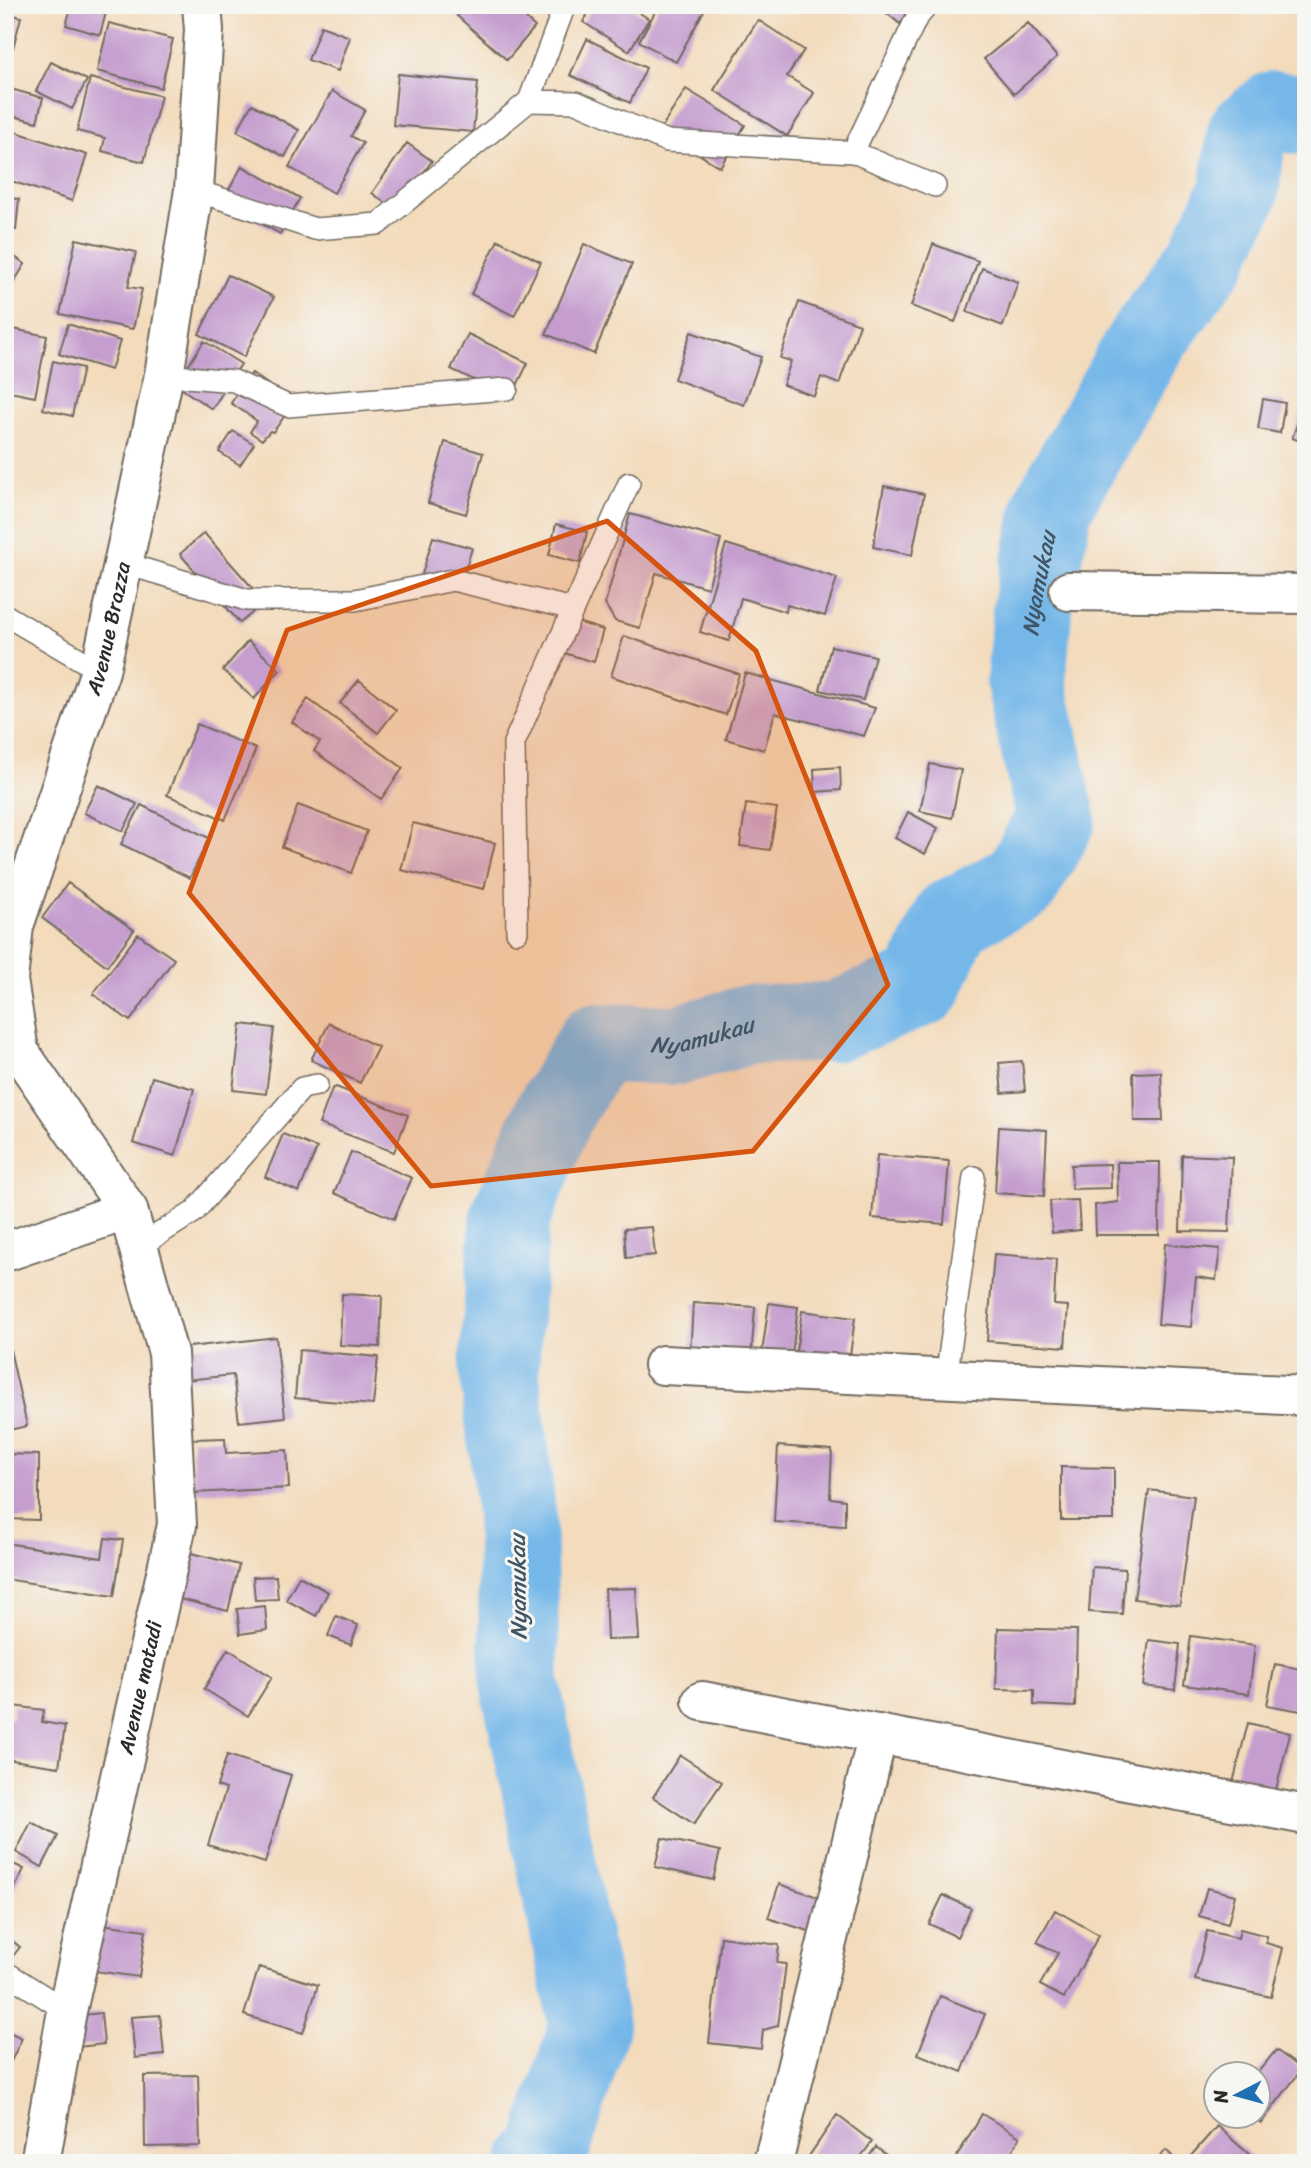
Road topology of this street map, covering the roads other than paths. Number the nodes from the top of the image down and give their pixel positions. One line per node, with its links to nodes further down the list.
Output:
1 (202, 5): 7 (street, Avenue Brazza)
2 (565, 5): 4 (lane)
3 (928, 5): 5 (lane)
4 (529, 101): 5 (lane); 7 (lane)
5 (853, 152): 6 (lane)
6 (935, 186)
7 (194, 190): 8 (street, Avenue Brazza)
8 (164, 375): 9 (lane); 11 (street, Avenue Brazza)
9 (507, 389)
10 (629, 483): 14 (lane)
11 (123, 563): 14 (lane); 16 (street, Avenue Brazza)
12 (1069, 591): 13 (street)
13 (1306, 594)
14 (573, 609): 17 (lane)
15 (5, 615): 16 (lane)
16 (100, 671): 18 (street, Avenue Brazza)
17 (517, 932)
18 (7, 978): 21 (street, Avenue Brazza)
19 (317, 1085): 22 (lane)
20 (974, 1177): 25 (lane)
21 (128, 1210): 22 (street, Avenue matadi); 23 (street)
22 (138, 1247): 31 (street, Avenue matadi)
23 (5, 1252)
24 (663, 1365): 25 (street)
25 (946, 1379): 26 (street)
26 (1306, 1396)
27 (702, 1701): 28 (street)
28 (878, 1734): 29 (street); 33 (street)
29 (1306, 1815)
30 (5, 1972): 31 (lane)
31 (67, 2011): 32 (street, Avenue matadi)
32 (40, 2163)
33 (773, 2163)

